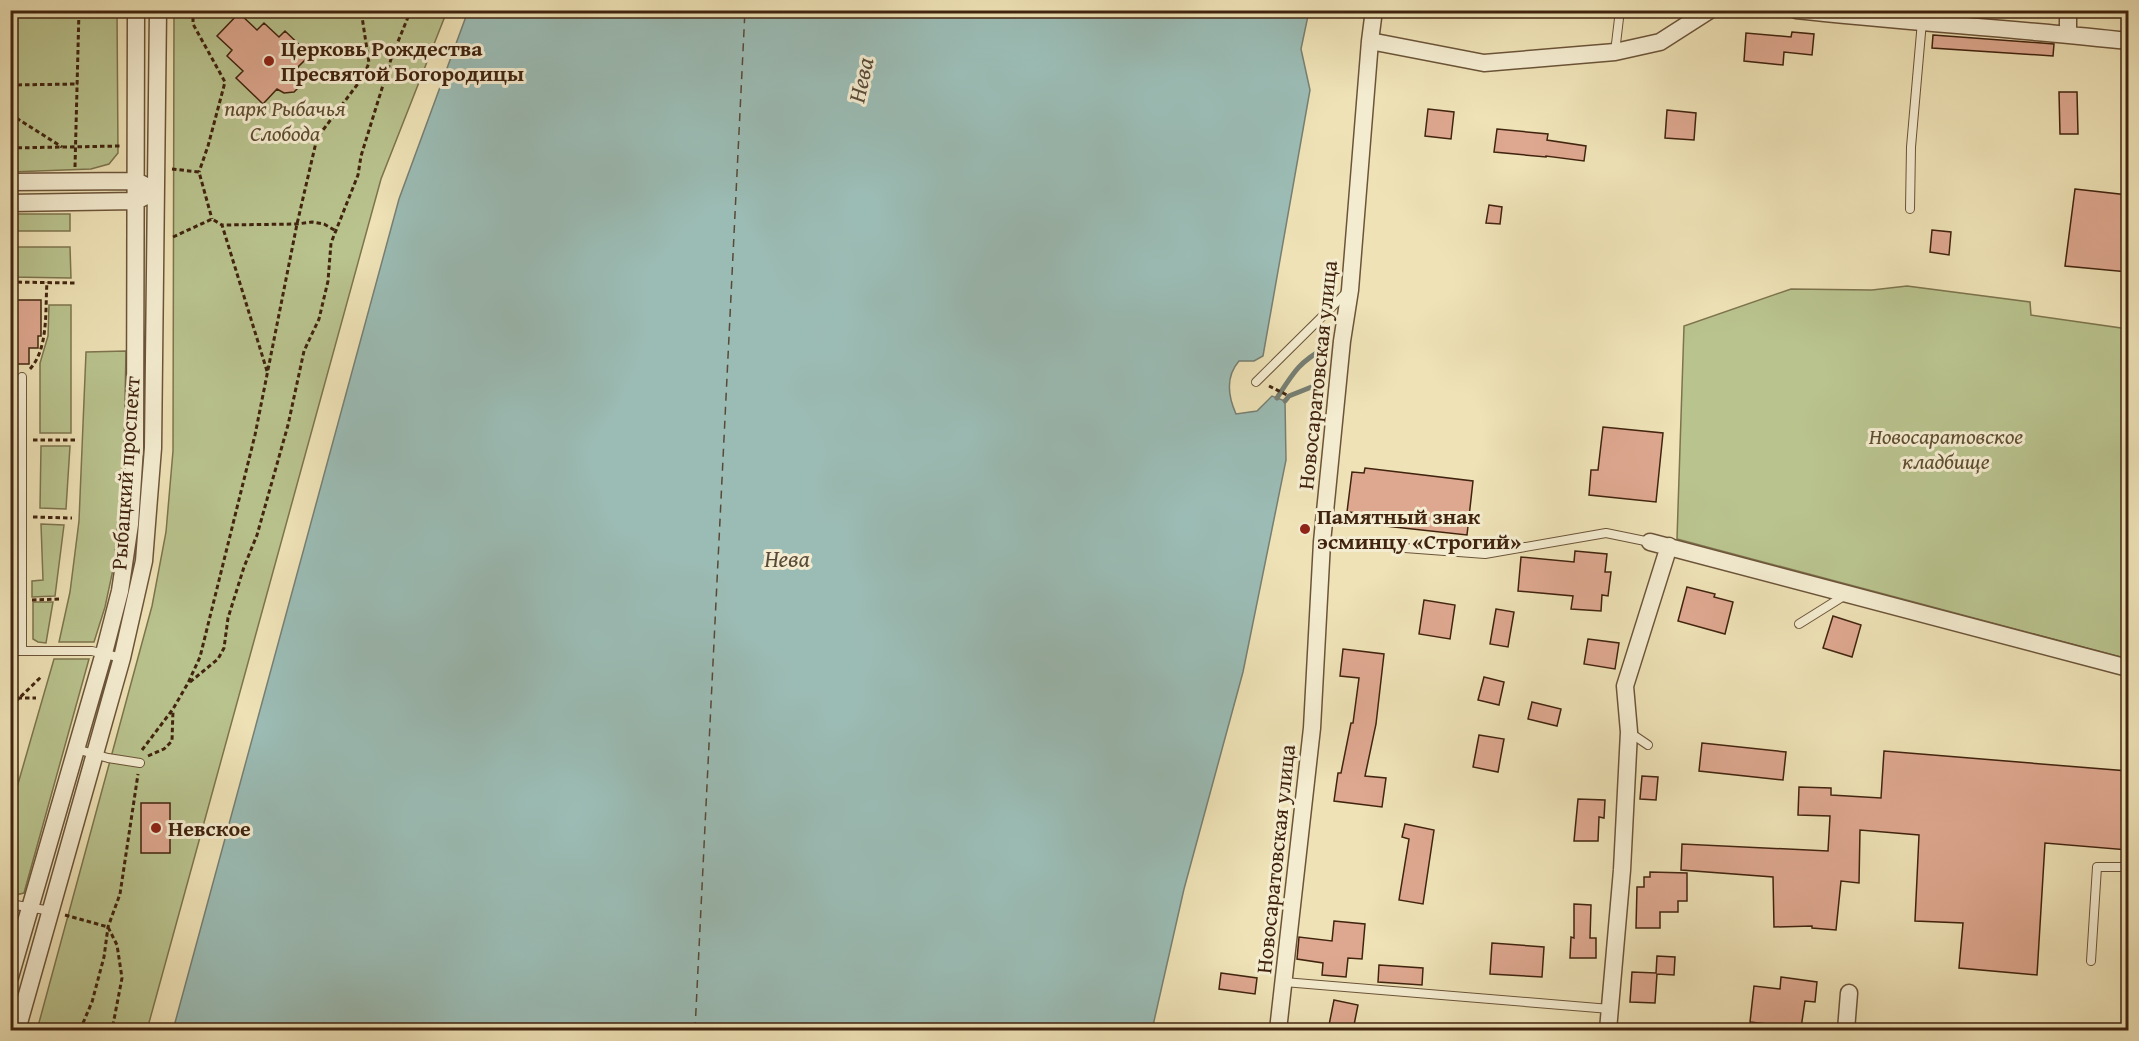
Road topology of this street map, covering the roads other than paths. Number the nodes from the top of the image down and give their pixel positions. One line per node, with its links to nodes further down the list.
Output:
1 (136, 10): 13 (street, Рыбацкий проспект)
2 (158, 10): 15 (street, Рыбацкий проспект)
3 (1374, 10): 10 (street, Новосаратовская улица)
4 (1620, 10): 12 (lane)
5 (1710, 10): 12 (street)
6 (1796, 10): 8 (street)
7 (2068, 10): 9 (street)
8 (1922, 17): 9 (street); 18 (lane)
9 (2068, 34): 11 (street)
10 (1370, 41): 12 (street); 19 (street, Новосаратовская улица)
11 (2128, 41)
12 (1615, 52)
13 (136, 181): 14 (street); 15 (street); 16 (street, Рыбацкий проспект)
14 (10, 182)
15 (157, 191): 16 (street); 30 (street, Рыбацкий проспект)
16 (136, 201): 17 (street); 29 (street, Рыбацкий проспект)
17 (10, 203)
18 (1910, 209)
19 (1350, 290): 21 (lane); 43 (street, Новосаратовская улица)
20 (22, 377): 28 (lane)
21 (1256, 382)
22 (1650, 542): 23 (lane); 24 (street)
23 (1338, 543)
24 (1669, 546): 25 (street); 32 (street)
25 (1847, 594): 26 (lane); 31 (street)
26 (1799, 624)
27 (10, 651): 28 (lane)
28 (22, 651): 29 (lane)
29 (104, 653): 30 (lane); 34 (street, Рыбацкий проспект)
30 (122, 658): 35 (street, Рыбацкий проспект)
31 (2128, 668)
32 (1629, 732): 33 (lane); 45 (street)
33 (1648, 745)
34 (76, 749): 35 (lane); 39 (street, Рыбацкий проспект)
35 (94, 754): 36 (lane); 40 (street, Рыбацкий проспект)
36 (140, 763)
37 (2128, 867): 41 (lane)
38 (10, 904): 39 (lane)
39 (30, 907): 40 (lane); 42 (street, Рыбацкий проспект)
40 (57, 913): 46 (street, Рыбацкий проспект)
41 (2091, 961)
42 (10, 977)
43 (1284, 982): 45 (lane); 47 (street, Новосаратовская улица)
44 (1849, 993): 49 (street)
45 (1610, 1009): 48 (street)
46 (17, 1030)
47 (1278, 1030)
48 (1608, 1030)
49 (1846, 1030)

